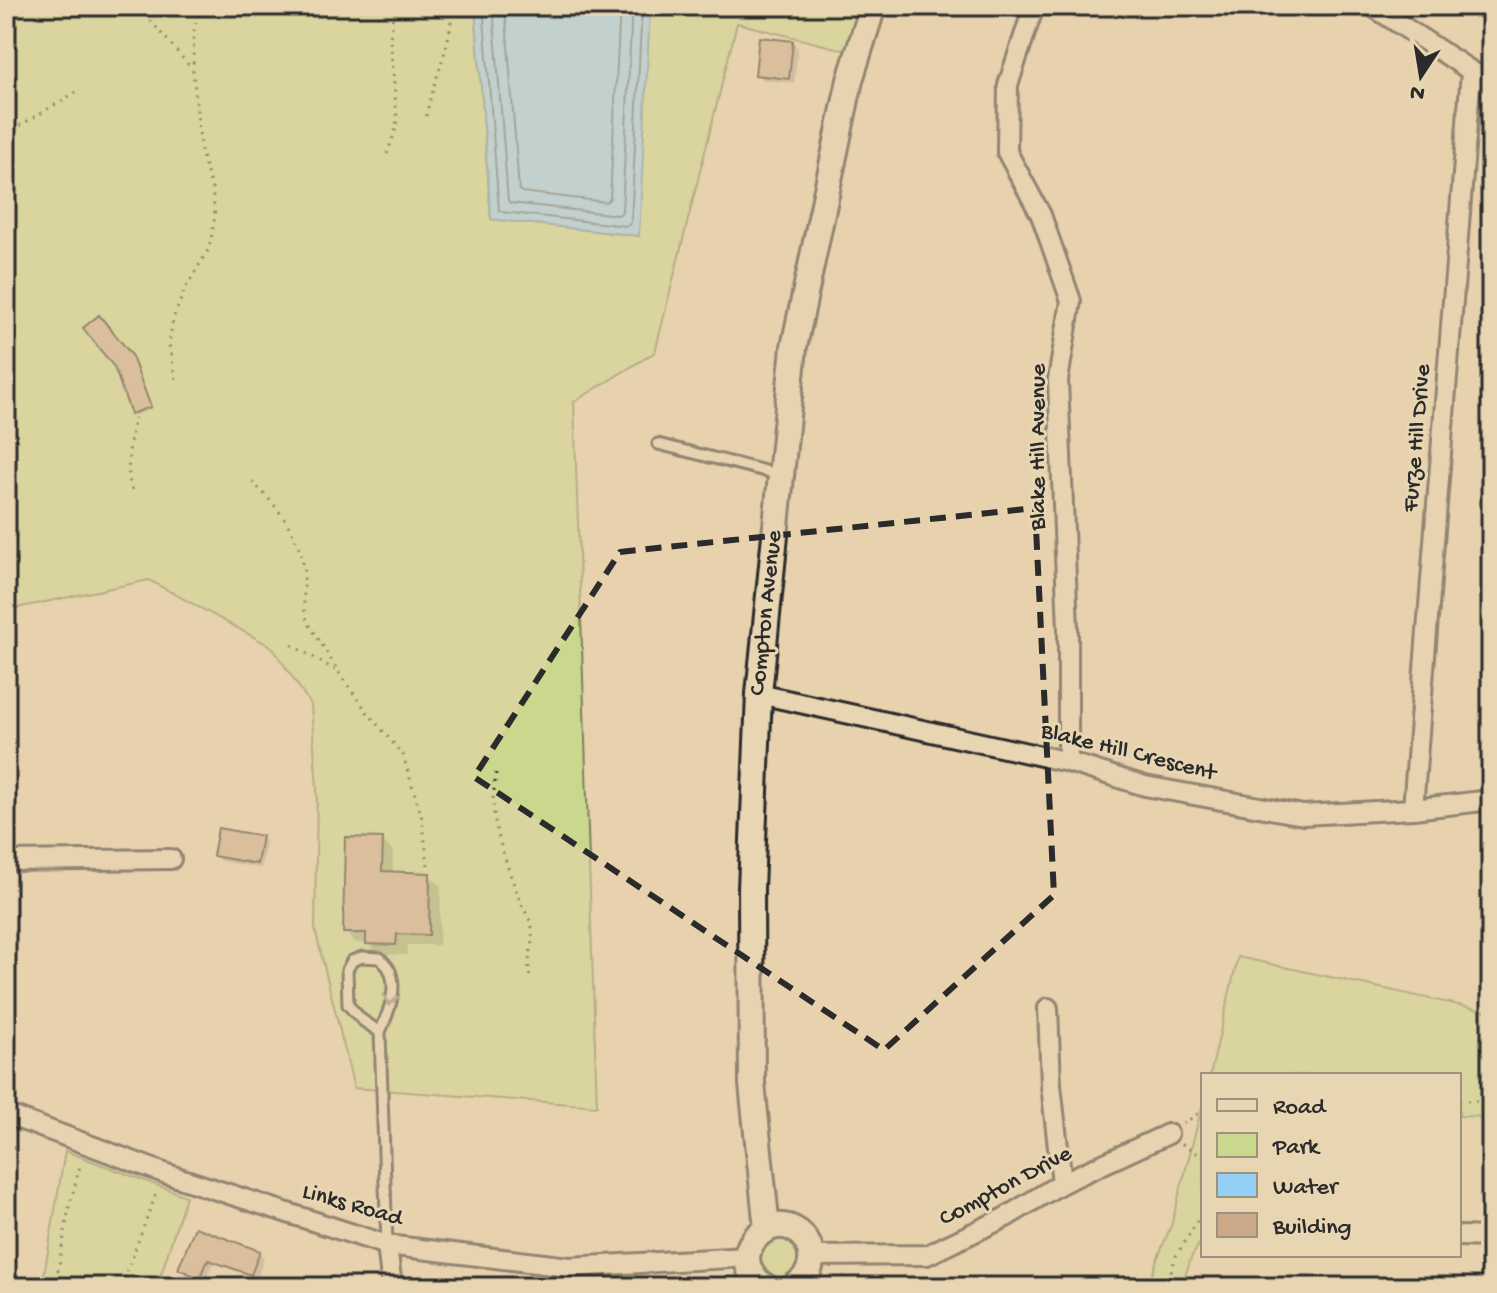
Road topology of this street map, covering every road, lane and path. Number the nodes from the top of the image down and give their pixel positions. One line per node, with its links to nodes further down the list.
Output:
1 (144, 6): 8 (path)
2 (204, 6): 8 (path)
3 (392, 6): 14 (path)
4 (452, 6): 12 (path)
5 (873, 6): 18 (street, Compton Avenue)
6 (1034, 6): 24 (street, Blake Hill Avenue)
7 (1372, 6): 9 (street)
8 (193, 71): 15 (path)
9 (1471, 72): 10 (street); 27 (street, Furze Hill Drive)
10 (1491, 84)
11 (76, 92): 13 (path)
12 (426, 116)
13 (6, 134)
14 (387, 154)
15 (176, 379)
16 (135, 418): 20 (path)
17 (658, 444): 18 (lane)
18 (781, 475): 23 (street, Compton Avenue)
19 (252, 482): 22 (path)
20 (132, 490)
21 (292, 645): 22 (path)
22 (340, 673): 30 (path)
23 (759, 694): 24 (street, Blake Hill Crescent); 44 (street, Compton Avenue)
24 (1068, 762): 27 (street, Blake Hill Crescent)
25 (496, 773): 31 (path)
26 (1491, 800): 27 (street, Blake Hill Crescent)
27 (1413, 809)
28 (171, 859): 29 (street)
29 (6, 861)
30 (428, 865)
31 (530, 977)
32 (1048, 1008): 42 (street)
33 (380, 1032): 33 (lane, one-way to 33); 47 (lane)
34 (1461, 1101): 35 (path)
35 (1491, 1101)
36 (1201, 1111): 38 (path)
37 (6, 1114): 39 (street, Links Road)
38 (1168, 1134): 40 (path); 42 (street, Compton Drive)
39 (86, 1144): 41 (street, Links Road); 50 (path)
40 (1201, 1156)
41 (164, 1173): 47 (street, Links Road); 51 (path)
42 (1062, 1183): 48 (street, Compton Drive)
43 (1201, 1215): 55 (path)
44 (767, 1229): 48 (street); 49 (street)
45 (1461, 1236): 46 (street)
46 (1491, 1237)
47 (387, 1245): 49 (street, Links Road); 52 (street)
48 (812, 1256): 54 (street)
49 (747, 1257): 53 (street)
50 (55, 1287)
51 (121, 1287)
52 (392, 1287)
53 (766, 1287)
54 (793, 1287)
55 (1166, 1287)

